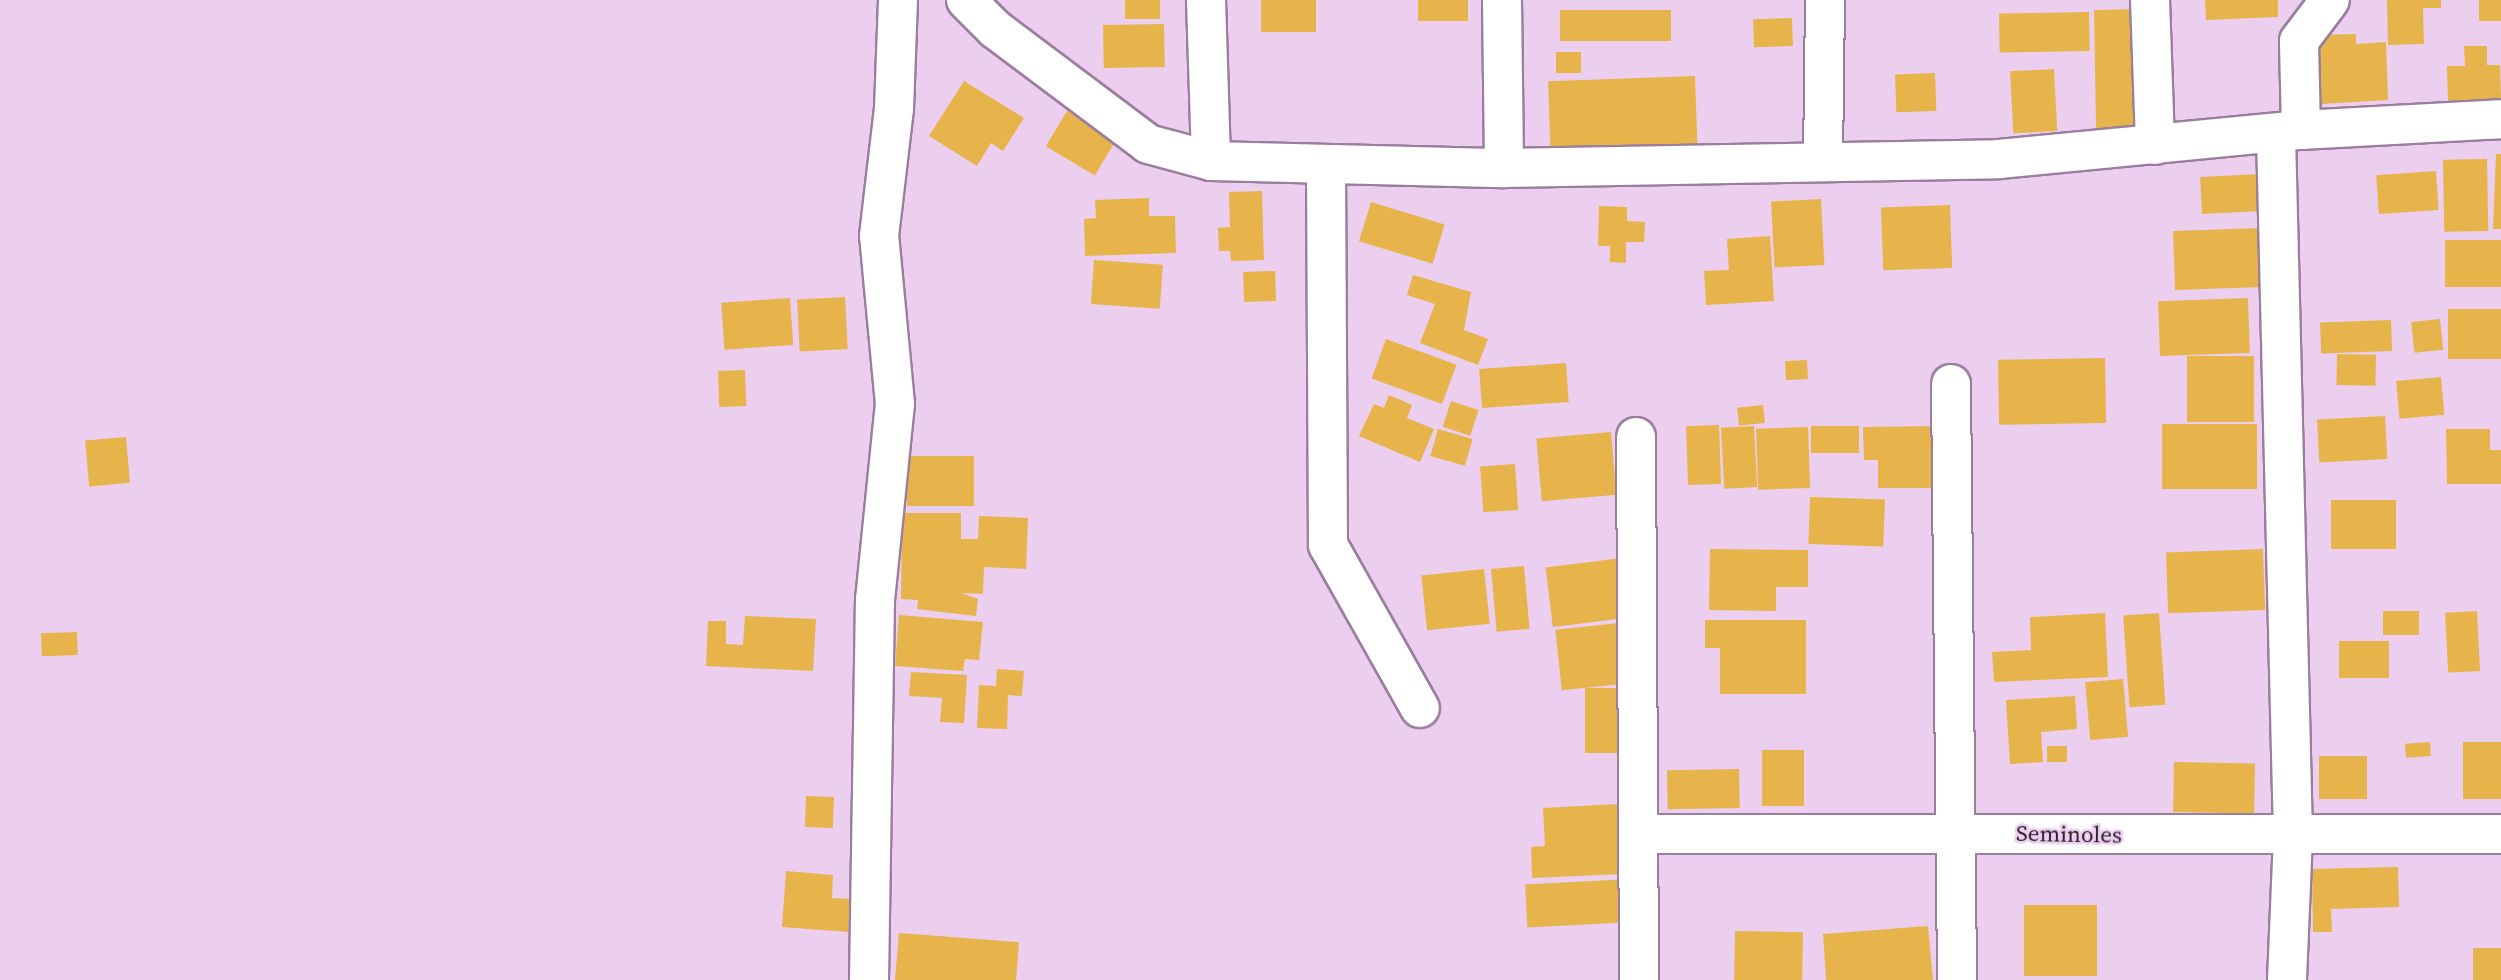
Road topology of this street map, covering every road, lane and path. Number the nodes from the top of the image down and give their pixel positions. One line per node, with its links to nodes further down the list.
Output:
1 (898, 0): 22 (street)
2 (966, 0): 11 (street)
3 (1206, 0): 11 (street)
4 (1502, 0): 14 (street)
5 (1825, 0): 12 (street)
6 (2150, 0): 10 (street)
7 (2330, 0): 9 (street)
8 (2501, 120): 9 (street)
9 (2288, 132): 10 (street); 21 (street)
10 (2155, 145): 12 (street)
11 (1211, 161): 13 (street)
12 (1823, 162): 14 (street)
13 (1326, 164): 14 (street); 17 (street)
14 (1504, 167)
15 (1951, 384): 18 (street)
16 (1636, 437): 19 (street)
17 (1420, 708)
18 (1954, 833): 19 (street, Seminoles); 21 (street, Seminoles); 24 (street)
19 (1638, 834): 23 (street)
20 (2501, 834): 21 (street, Seminoles)
21 (2292, 836): 25 (street)
22 (870, 980)
23 (1639, 980)
24 (1957, 980)
25 (2287, 980)

